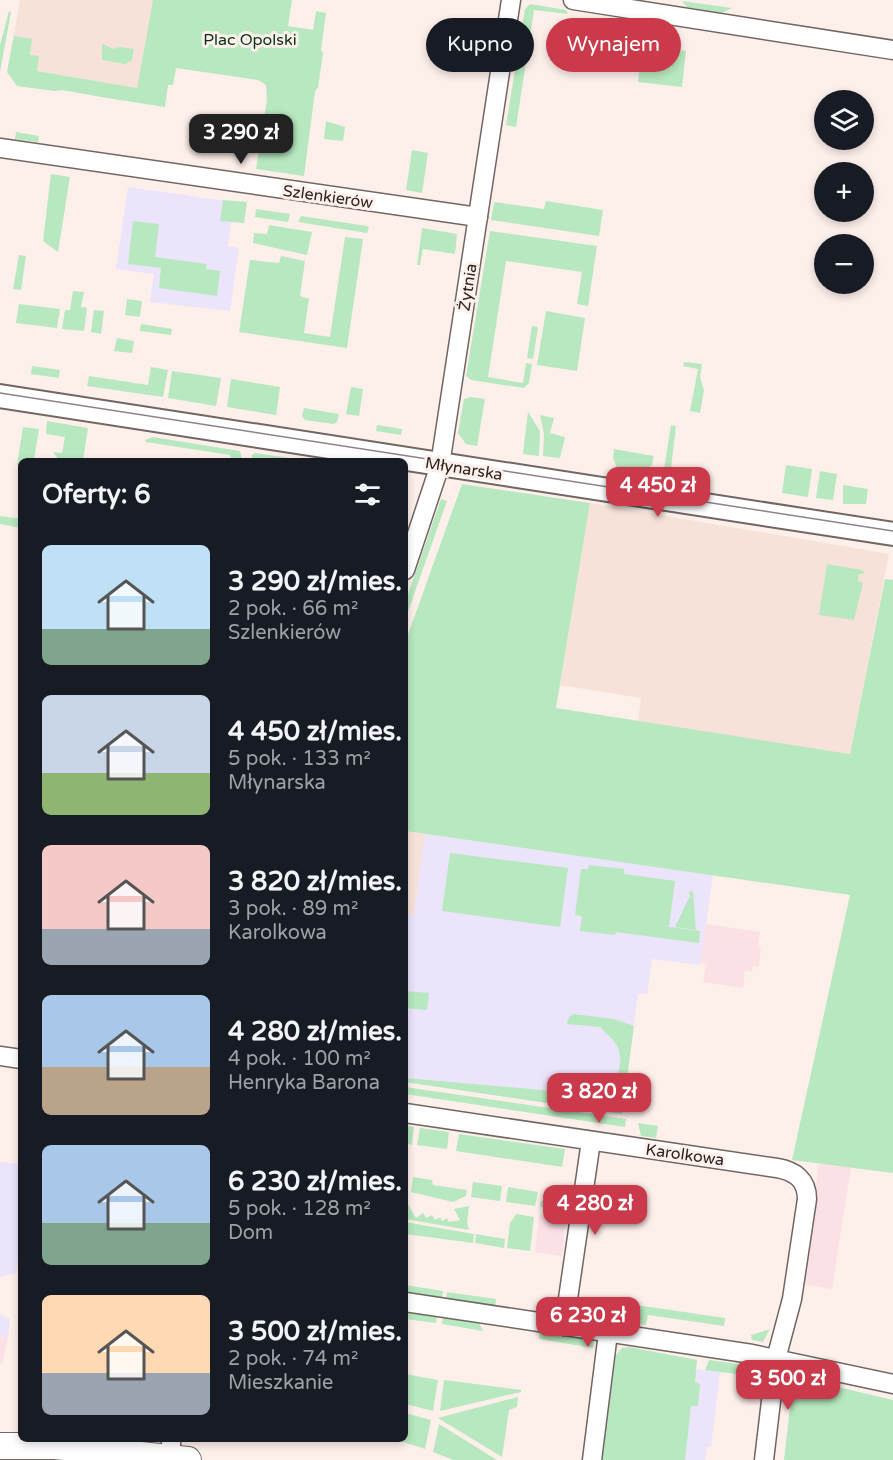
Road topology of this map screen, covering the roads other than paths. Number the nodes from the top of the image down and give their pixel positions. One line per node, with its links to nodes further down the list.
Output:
1 (511, 0): 5 (street, Żytnia)
2 (573, 0): 3 (street)
3 (893, 50)
4 (0, 148): 5 (street, Szlenkierów)
5 (478, 218): 9 (street, Żytnia)
6 (0, 396): 7 (street, Młynarska)
7 (395, 458)
8 (408, 460): 9 (street, Młynarska)
9 (440, 465): 10 (street, Młynarska); 11 (street, Żytnia)
10 (893, 534)
11 (408, 561)
12 (0, 1056): 13 (street)
13 (18, 1059)
14 (408, 1113): 15 (street, Karolkowa)
15 (591, 1141): 17 (street); 19 (street, Karolkowa)
16 (408, 1302): 17 (street)
17 (564, 1326): 18 (street)
18 (608, 1333): 19 (street); 23 (street)
19 (776, 1359): 20 (street); 24 (street)
20 (893, 1384)
21 (0, 1446): 22 (main road)
22 (175, 1454)
23 (592, 1460)
24 (764, 1460)

